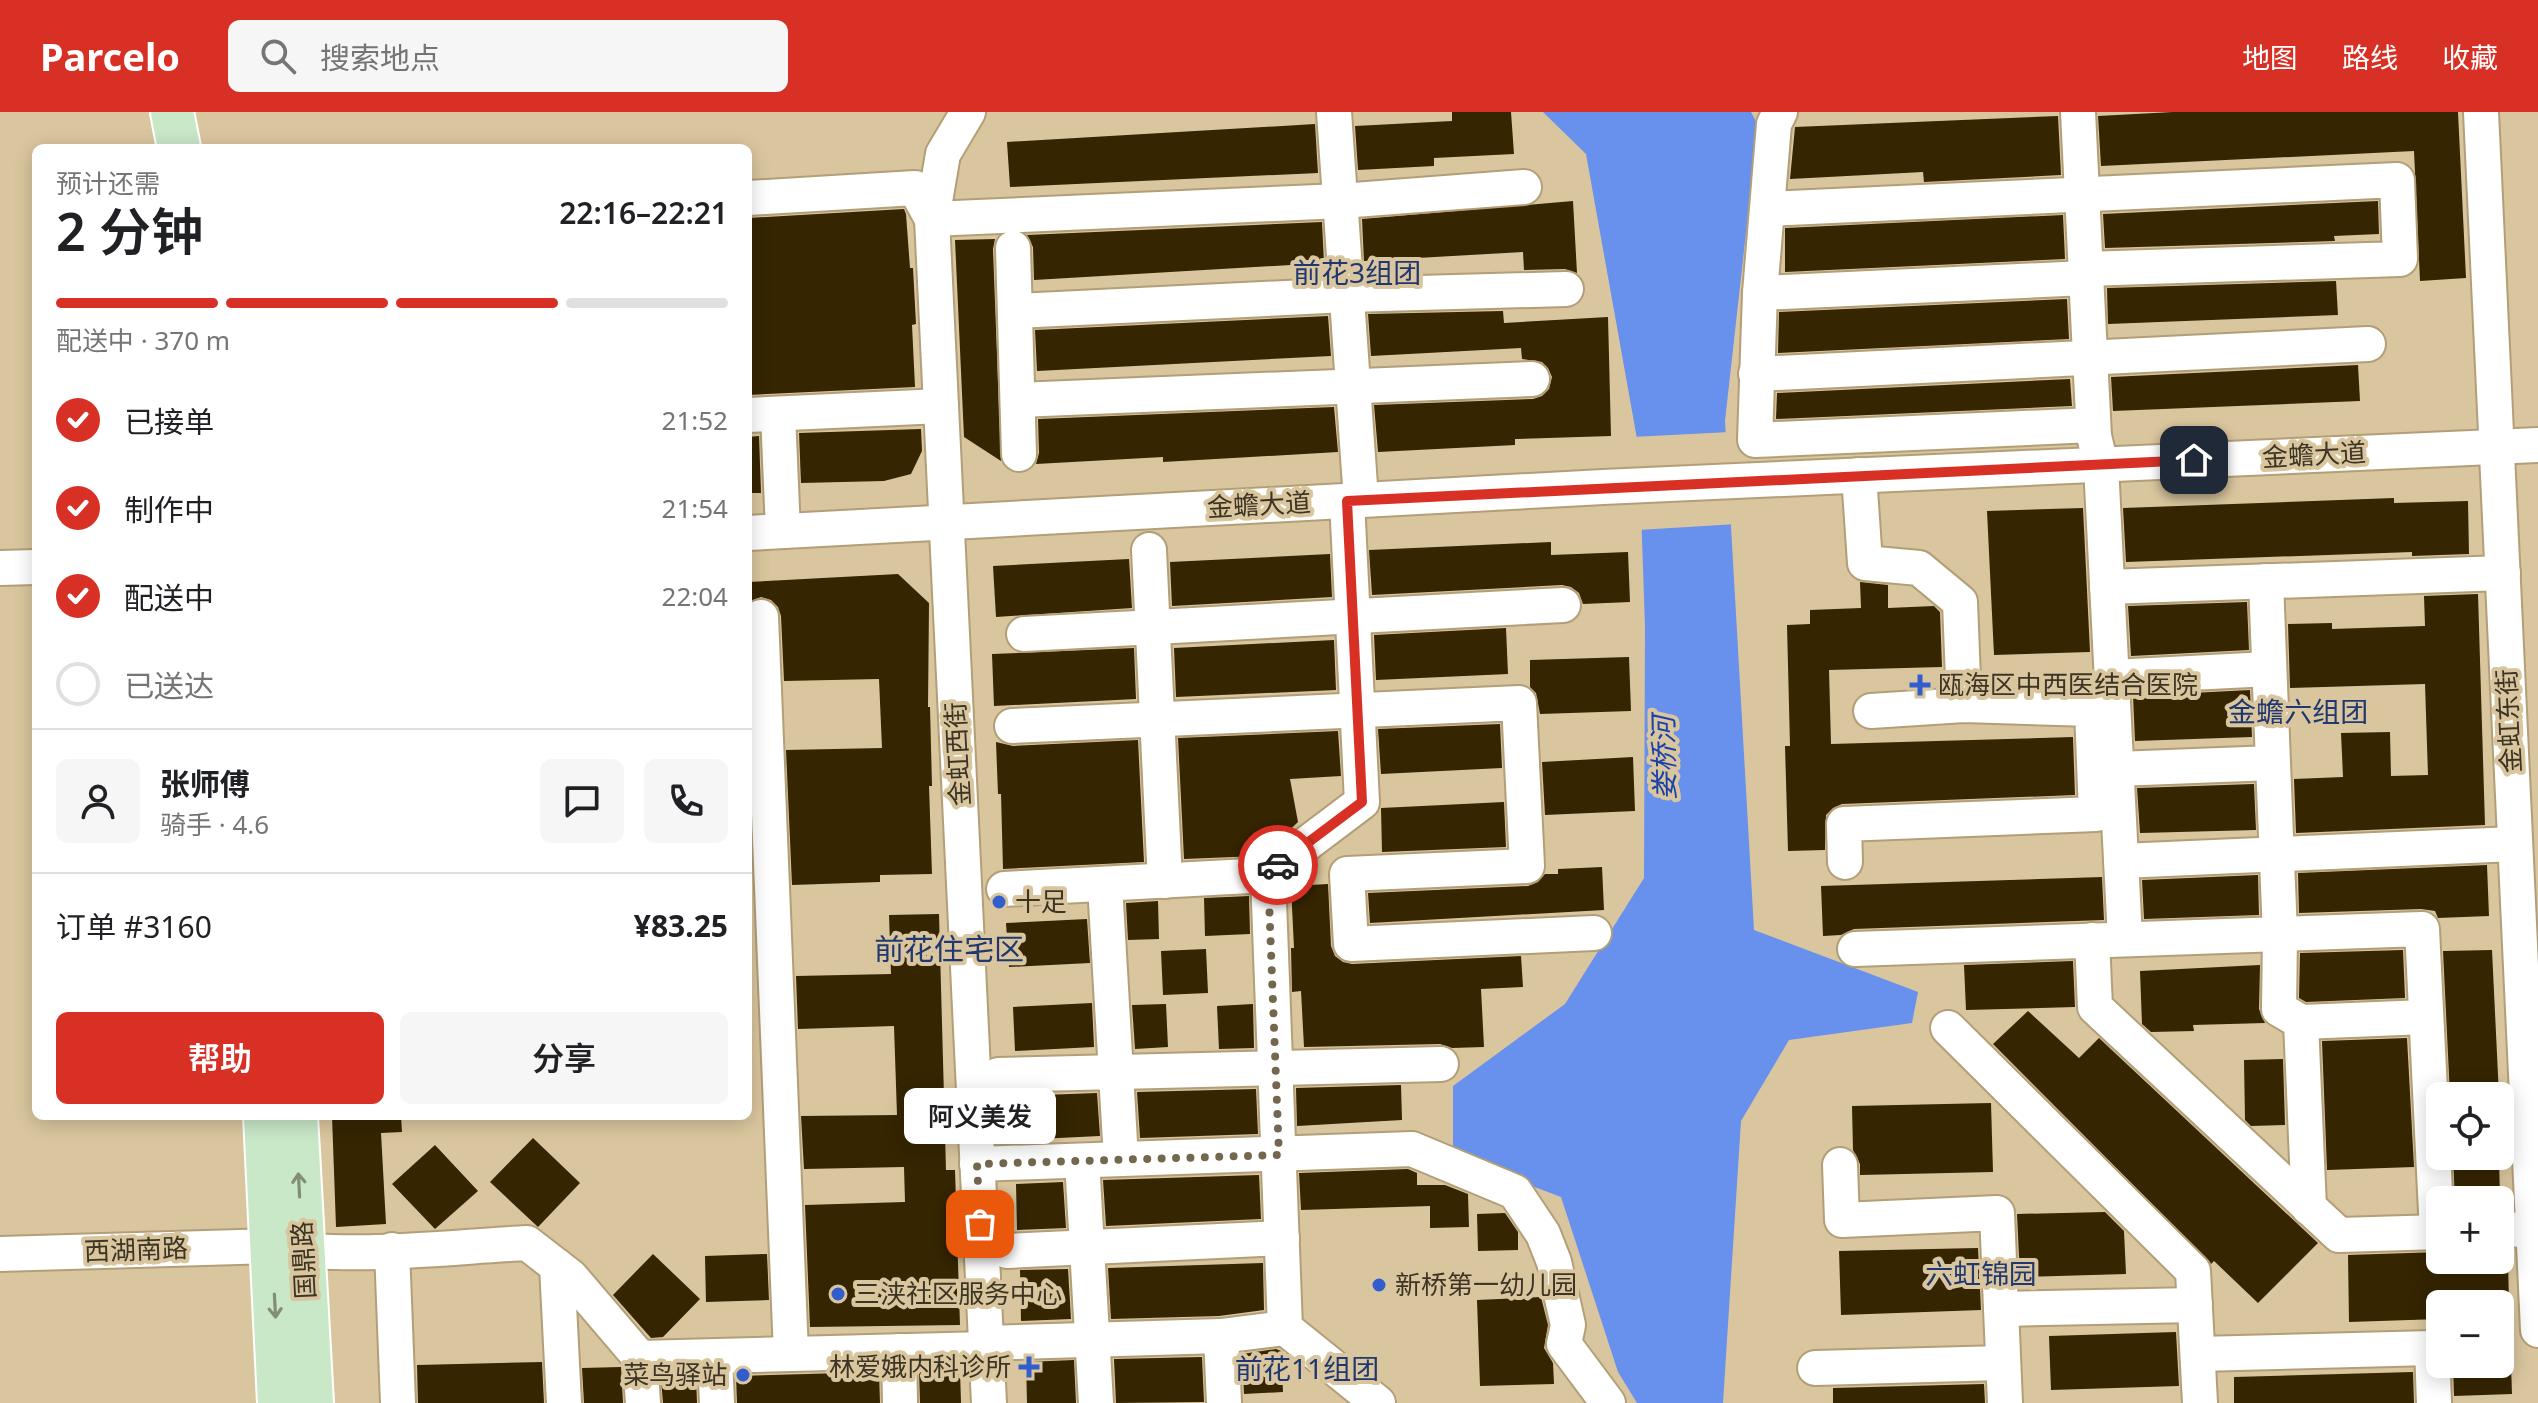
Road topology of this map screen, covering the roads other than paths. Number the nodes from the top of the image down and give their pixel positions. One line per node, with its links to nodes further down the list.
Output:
1 (147, 112): 8 (main road)
2 (172, 112): 9 (main road)
3 (968, 112): 15 (street, 金虹西街)
4 (1334, 112): 13 (street)
5 (1780, 112): 14 (street)
6 (2078, 112): 11 (street)
7 (2481, 112): 32 (street, 金虹东街)
8 (153, 144)
9 (178, 144)
10 (1524, 187): 13 (street)
11 (2082, 193): 14 (street); 17 (street); 17 (street)
12 (752, 198): 15 (street)
13 (1341, 201): 15 (street); 20 (street)
14 (1768, 209): 19 (street)
15 (932, 219): 28 (street, 金虹西街)
16 (1013, 248): 21 (street)
17 (2086, 273): 19 (street); 23 (street)
18 (1566, 289): 20 (street)
19 (1760, 293): 24 (street)
20 (1347, 295): 21 (street); 26 (street)
21 (1015, 311): 27 (street)
22 (2368, 344): 23 (street)
23 (2090, 358): 24 (street); 30 (street)
24 (1756, 374): 30 (street)
25 (1532, 379): 26 (street)
26 (1353, 384): 27 (street); 36 (street)
27 (1018, 400): 33 (street)
28 (941, 406): 29 (street); 37 (street, 金虹西街)
29 (763, 414): 38 (street)
30 (2093, 425): 34 (street)
31 (2538, 445): 32 (street, 金蟾大道)
32 (2497, 446): 34 (street, 金蟾大道); 43 (street, 金虹东街)
33 (1019, 454)
34 (2101, 465): 35 (street, 金蟾大道); 45 (street)
35 (1859, 475): 36 (street, 金蟾大道); 53 (street)
36 (1354, 500): 37 (street, 金蟾大道); 48 (street)
37 (947, 522): 38 (street, 金蟾大道); 84 (street, 金虹西街)
38 (783, 531): 39 (street, 金蟾大道)
39 (752, 533)
40 (1149, 550): 49 (street)
41 (32, 567): 42 (street)
42 (0, 568)
43 (2503, 573): 44 (street); 60 (street, 金虹东街)
44 (2266, 581): 45 (street); 51 (street)
45 (2107, 587): 52 (street)
46 (1563, 605): 48 (street)
47 (761, 617): 105 (street)
48 (1353, 617): 49 (street); 54 (street)
49 (1152, 627): 50 (street); 56 (street)
50 (1024, 634)
51 (2269, 669): 52 (street); 58 (street)
52 (2112, 677): 59 (street)
53 (1964, 705): 55 (street); 63 (street)
54 (1357, 710): 56 (street); 64 (street); 68 (street)
55 (1871, 711)
56 (1157, 719): 57 (street); 65 (street)
57 (1012, 726)
58 (2273, 763): 59 (street); 61 (street)
59 (2116, 769): 62 (street)
60 (2522, 828): 61 (street); 88 (street, 金虹东街)
61 (2276, 854): 62 (street); 69 (street)
62 (2121, 861): 70 (street)
63 (1845, 862)
64 (1268, 875): 65 (street); 76 (street)
65 (1165, 881): 66 (street)
66 (1105, 885): 67 (street); 77 (street)
67 (1004, 889)
68 (1594, 933)
69 (2280, 934): 70 (street); 72 (street); 73 (street)
70 (2108, 940): 71 (street); 87 (street)
71 (1855, 949)
72 (2426, 1017): 73 (street); 86 (street)
73 (2301, 1022): 87 (street)
74 (1948, 1028): 97 (street)
75 (1441, 1064): 76 (street)
76 (1276, 1069): 77 (street); 81 (street)
77 (1117, 1074): 78 (street); 82 (street)
78 (998, 1075)
79 (266, 1120): 92 (main road, 国鼎路)
80 (296, 1120): 92 (main road, 国鼎路, one-way to 80)
81 (1279, 1155): 82 (street); 90 (street); 122 (street)
82 (1121, 1159): 83 (street)
83 (1082, 1161): 84 (street); 91 (street)
84 (977, 1164): 103 (street, 金虹西街)
85 (1840, 1165): 98 (street)
86 (2435, 1186)
87 (2309, 1208): 89 (street)
88 (2524, 1229): 100 (street, 金虹东街)
89 (2426, 1232)
90 (1282, 1238): 91 (street); 99 (street)
91 (1087, 1247): 94 (street); 102 (street)
92 (288, 1249): 93 (street, 西湖南路); 95 (street, 西湖南路); 111 (main road, 国鼎路, one-way to 111); 112 (main road, 国鼎路)
93 (392, 1250): 96 (street, 西湖南路); 113 (street)
94 (1007, 1251)
95 (0, 1254)
96 (557, 1266): 108 (street, 西湖南路); 114 (street)
97 (2195, 1305): 98 (street); 106 (street)
98 (2001, 1309): 109 (street)
99 (1285, 1328): 101 (street); 121 (street)
100 (2538, 1330)
101 (1221, 1336): 102 (street); 120 (street)
102 (1093, 1340): 103 (street); 119 (street)
103 (986, 1346): 104 (street); 118 (street, 金虹西街)
104 (914, 1351): 105 (street); 117 (street)
105 (791, 1354): 107 (street)
106 (2198, 1354): 124 (street); 125 (street)
107 (715, 1357): 108 (street); 116 (street)
108 (640, 1358): 115 (street)
109 (2003, 1363): 110 (street); 123 (street)
110 (1815, 1368)
111 (279, 1403)
112 (312, 1403)
113 (398, 1403)
114 (564, 1403)
115 (643, 1403)
116 (717, 1403)
117 (900, 1403)
118 (989, 1403)
119 (1096, 1403)
120 (1224, 1403)
121 (1378, 1403)
122 (1608, 1403)
123 (2005, 1403)
124 (2200, 1403)
125 (2434, 1403)

